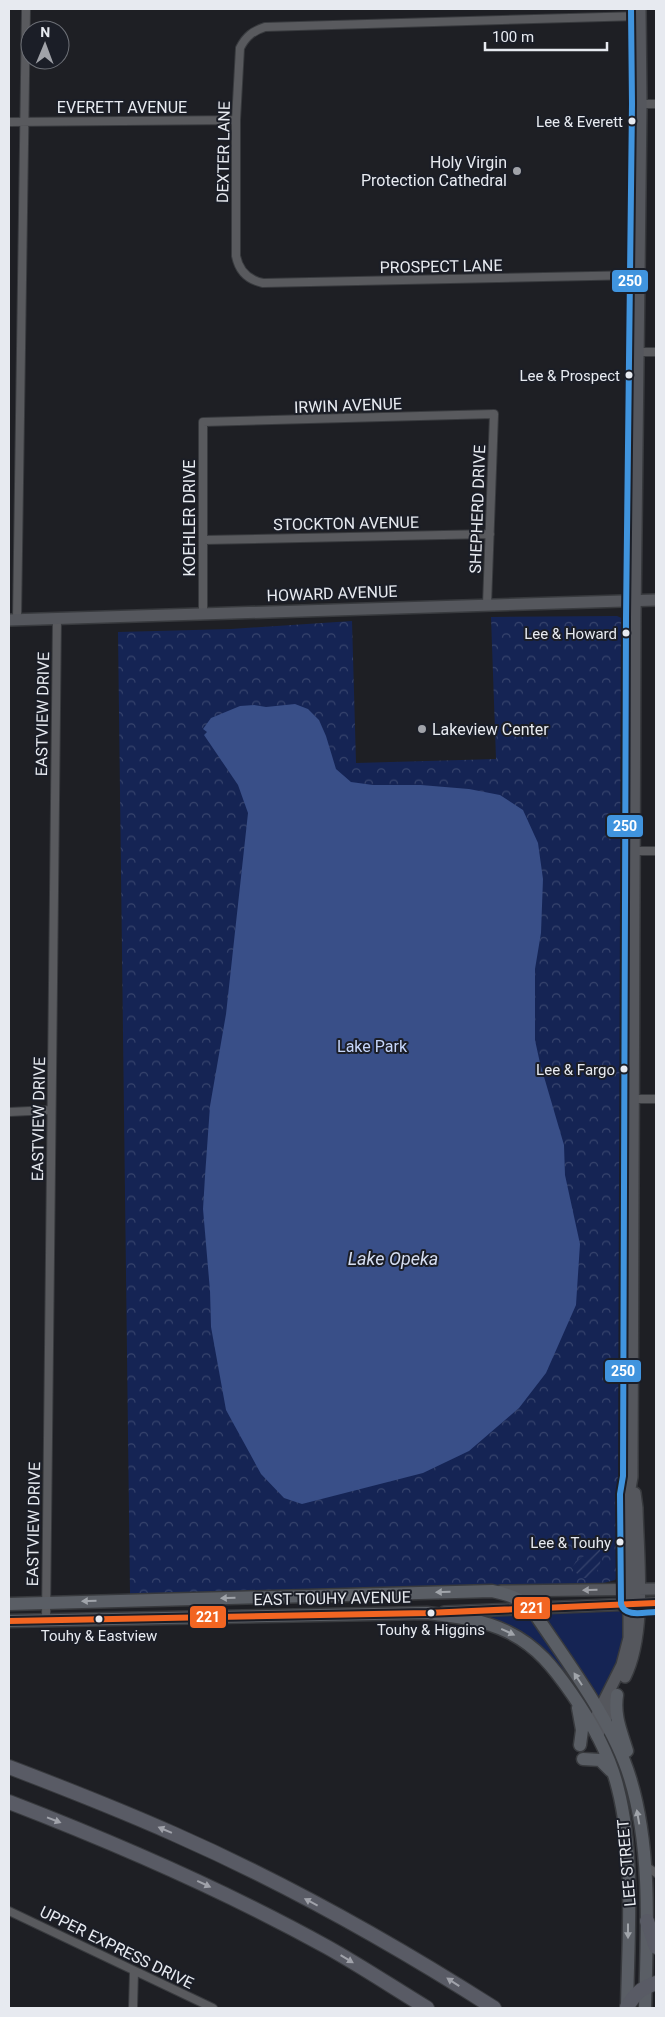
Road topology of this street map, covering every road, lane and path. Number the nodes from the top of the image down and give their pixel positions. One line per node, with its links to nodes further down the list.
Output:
1 (26, 9): 7 (street)
2 (640, 12): 3 (main road); 5 (street, DEXTER LANE)
3 (640, 104): 4 (street); 8 (main road)
4 (656, 104)
5 (236, 120): 7 (street, EVERETT AVENUE); 9 (street, DEXTER LANE)
6 (9, 122): 7 (street, EVERETT AVENUE)
7 (25, 122): 21 (street)
8 (639, 275): 9 (street, PROSPECT LANE); 10 (main road)
9 (246, 276)
10 (638, 352): 11 (street); 17 (main road)
11 (656, 352)
12 (494, 414): 13 (street, IRWIN AVENUE); 14 (street, SHEPHERD DRIVE)
13 (203, 422): 15 (street, KOEHLER DRIVE)
14 (490, 534): 15 (street, STOCKTON AVENUE); 18 (street, SHEPHERD DRIVE)
15 (203, 540): 19 (street, KOEHLER DRIVE)
16 (656, 600): 17 (main road, HOWARD AVENUE)
17 (635, 601): 18 (main road, HOWARD AVENUE); 22 (main road)
18 (487, 606): 19 (main road, HOWARD AVENUE)
19 (203, 613): 20 (main road, HOWARD AVENUE)
20 (57, 619): 21 (main road, HOWARD AVENUE); 26 (street, EASTVIEW DRIVE)
21 (13, 620)
22 (634, 851): 23 (street); 24 (main road)
23 (656, 851)
24 (633, 1099): 25 (street); 29 (main road)
25 (656, 1099)
26 (52, 1110): 27 (street); 31 (street, EASTVIEW DRIVE)
27 (9, 1112)
28 (656, 1589): 29 (main road, EAST TOUHY AVENUE)
29 (634, 1590): 30 (main road, EAST TOUHY AVENUE, one-way to 30); 33 (main road)
30 (492, 1591): 31 (main road, EAST TOUHY AVENUE, one-way to 31); 35 (main road)
31 (46, 1602): 32 (main road, EAST TOUHY AVENUE); 37 (street, EASTVIEW DRIVE)
32 (9, 1604)
33 (634, 1604): 34 (main road, EAST TOUHY AVENUE); 35 (main road, EAST TOUHY AVENUE); 39 (main road); 42 (main road)
34 (656, 1605): 39 (main road)
35 (531, 1608): 36 (main road, EAST TOUHY AVENUE); 42 (main road, one-way to 35)
36 (427, 1613): 37 (main road, EAST TOUHY AVENUE); 41 (main road, one-way to 41)
37 (46, 1620): 38 (main road, EAST TOUHY AVENUE)
38 (9, 1621)
39 (639, 1630): 40 (main road)
40 (617, 1695): 42 (main road); 47 (main road)
41 (575, 1698): 42 (main road); 43 (main road)
42 (598, 1723): 46 (main road, LEE STREET); 47 (main road, LEE STREET)
43 (580, 1745)
44 (583, 1760): 46 (main road)
45 (9, 1767): 59 (highway, one-way to 45)
46 (613, 1772): 60 (main road, LEE STREET, one-way to 60)
47 (630, 1778): 49 (main road, LEE STREET, one-way to 47)
48 (9, 1802): 58 (highway, one-way to 58)
49 (644, 1865): 50 (street); 52 (main road, LEE STREET)
50 (656, 1873)
51 (9, 1911): 54 (street, UPPER EXPRESS DRIVE)
52 (647, 1921): 53 (highway); 55 (main road, LEE STREET)
53 (656, 1947)
54 (134, 1971): 56 (street); 57 (street, UPPER EXPRESS DRIVE)
55 (651, 1984): 60 (highway); 61 (main road, LEE STREET)
56 (133, 2008)
57 (213, 2008)
58 (427, 2008)
59 (494, 2008)
60 (627, 2008)
61 (645, 2008)

